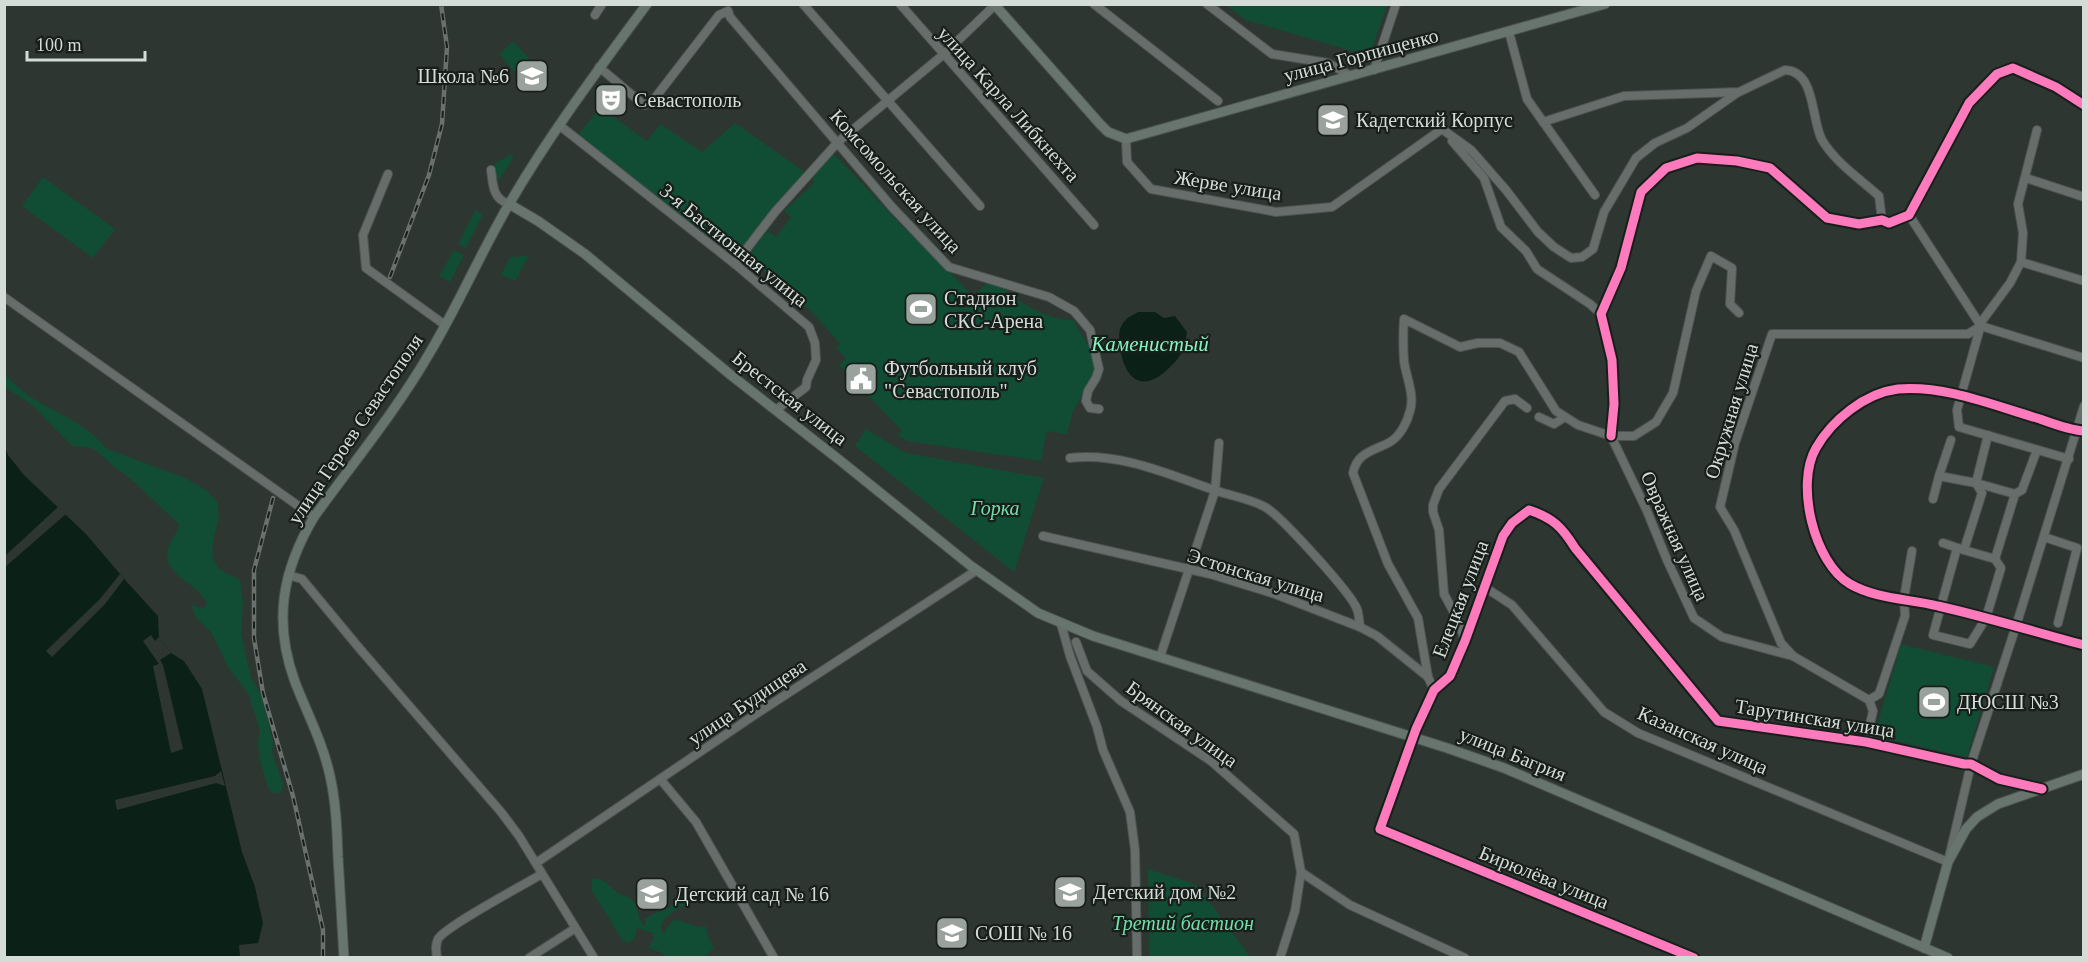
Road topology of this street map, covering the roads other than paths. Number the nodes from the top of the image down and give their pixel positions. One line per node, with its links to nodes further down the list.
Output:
1 (602, 4): 11 (street)
2 (803, 4): 18 (street)
3 (900, 4): 13 (street, улица Карла Либкнехта)
4 (1094, 4): 19 (street)
5 (1207, 4): 16 (street)
6 (1396, 4): 15 (street)
7 (1605, 4): 12 (main road, улица Горпищенко)
8 (995, 5): 13 (street); 25 (main road)
9 (642, 6): 14 (main road, улица Героев Севастополя)
10 (729, 8): 14 (street); 26 (street, Комсомольская улица)
11 (595, 15)
12 (1509, 32): 15 (main road, улица Горпищенко); 21 (street)
13 (944, 54): 18 (street); 36 (street, улица Карла Либкнехта)
14 (599, 67): 22 (main road, улица Героев Севастополя)
15 (1374, 70): 16 (main road, улица Горпищенко)
16 (1351, 76): 25 (main road, улица Горпищенко)
17 (1739, 92): 21 (street); 23 (street); 35 (street)
18 (886, 101): 26 (street); 33 (street)
19 (1218, 101)
20 (2084, 105): 34 (street)
21 (1543, 122): 30 (street)
22 (559, 125): 32 (main road, улица Героев Севастополя); 38 (street, 3-я Бастионная улица)
23 (1442, 129): 25 (street, Жерве улица); 42 (street)
24 (2037, 130): 29 (street)
25 (1126, 139)
26 (838, 142): 38 (street); 49 (street, Комсомольская улица)
27 (491, 170): 32 (street)
28 (388, 174): 43 (street)
29 (2026, 178): 31 (street); 37 (street)
30 (1595, 195)
31 (2084, 196)
32 (509, 204): 43 (main road, улица Героев Севастополя); 50 (main road, Брестская улица)
33 (980, 206)
34 (1909, 215): 35 (street); 44 (street)
35 (1882, 220): 42 (street)
36 (1095, 225)
37 (2021, 262): 39 (street); 44 (street)
38 (735, 264): 50 (street, 3-я Бастионная улица)
39 (2084, 281)
40 (4, 297): 67 (street)
41 (1739, 313): 55 (street)
42 (1601, 314): 55 (street)
43 (446, 325): 67 (main road, улица Героев Севастополя)
44 (1980, 326): 45 (street); 46 (street); 89 (street, Окружная улица)
45 (2084, 358)
46 (1962, 396): 53 (street); 54 (street); 78 (street)
47 (2084, 406): 53 (street)
48 (1527, 408): 87 (street)
49 (1099, 409)
50 (776, 410): 74 (main road, Брестская улица)
51 (1539, 417): 52 (street)
52 (1565, 417): 55 (street); 91 (street)
53 (2080, 431): 60 (street)
54 (1988, 435): 58 (street); 62 (street)
55 (1611, 436): 89 (street, Овражная улица)
56 (1951, 440): 61 (street)
57 (1219, 443): 63 (street)
58 (2037, 450): 60 (street); 64 (street)
59 (1070, 458): 63 (street)
60 (2069, 459): 69 (street)
61 (1939, 476): 62 (street); 65 (street)
62 (1976, 483): 64 (street); 71 (street)
63 (1215, 491): 75 (street); 85 (street)
64 (2015, 494): 73 (street)
65 (1933, 499)
66 (1529, 510): 77 (street, Елецкая улица); 95 (street, Тарутинская улица)
67 (314, 517): 76 (main road, улица Героев Севастополя)
68 (1043, 536): 75 (street, Эстонская улица)
69 (2044, 537): 82 (street); 84 (street)
70 (1943, 543): 71 (street)
71 (1961, 549): 73 (street); 79 (street)
72 (1912, 551): 78 (street)
73 (1995, 559): 80 (street)
74 (977, 570): 81 (main road, Брестская улица); 98 (street, улица Будищева)
75 (1189, 570): 85 (street, Эстонская улица); 90 (street)
76 (288, 574): 102 (street); 107 (main road, улица Героев Севастополя)
77 (1486, 588): 87 (street, Елецкая улица); 101 (street, Казанская улица)
78 (1904, 598): 79 (street); 93 (street)
79 (1940, 606): 80 (street); 80 (street)
80 (1986, 618): 84 (street)
81 (1051, 619): 83 (main road, улица Багрия)
82 (2058, 622)
83 (1061, 624): 90 (main road, улица Багрия); 112 (street)
84 (2016, 626): 88 (street); 96 (street)
85 (1360, 627): 91 (street, Эстонская улица)
86 (1077, 642): 103 (street, Брянская улица)
87 (1465, 642): 92 (street, Елецкая улица)
88 (2084, 645)
89 (1792, 656): 93 (street)
90 (1160, 657): 94 (main road, улица Багрия)
91 (1428, 677): 92 (street, Эстонская улица)
92 (1434, 690): 94 (street, Елецкая улица)
93 (1869, 700): 95 (street)
94 (1414, 738): 100 (street, Елецкая улица); 106 (main road, улица Багрия)
95 (1866, 742): 96 (street, Тарутинская улица)
96 (1971, 764): 99 (street, Тарутинская улица); 101 (street)
97 (2084, 774): 99 (main road)
98 (661, 780): 102 (street, улица Будищева); 111 (street)
99 (2042, 789): 101 (main road)
100 (1380, 829): 115 (street, Бирюлёва улица)
101 (1948, 862): 106 (main road)
102 (536, 863): 104 (street)
103 (1301, 872): 113 (street, Брянская улица); 114 (street)
104 (542, 874): 105 (street); 108 (street)
105 (574, 929): 109 (street); 110 (street)
106 (1923, 953): 116 (main road, улица Багрия)
107 (344, 957)
108 (437, 957)
109 (529, 957)
110 (594, 957)
111 (774, 957)
112 (1137, 957)
113 (1280, 957)
114 (1465, 957)
115 (1694, 957)
116 (1948, 957)

